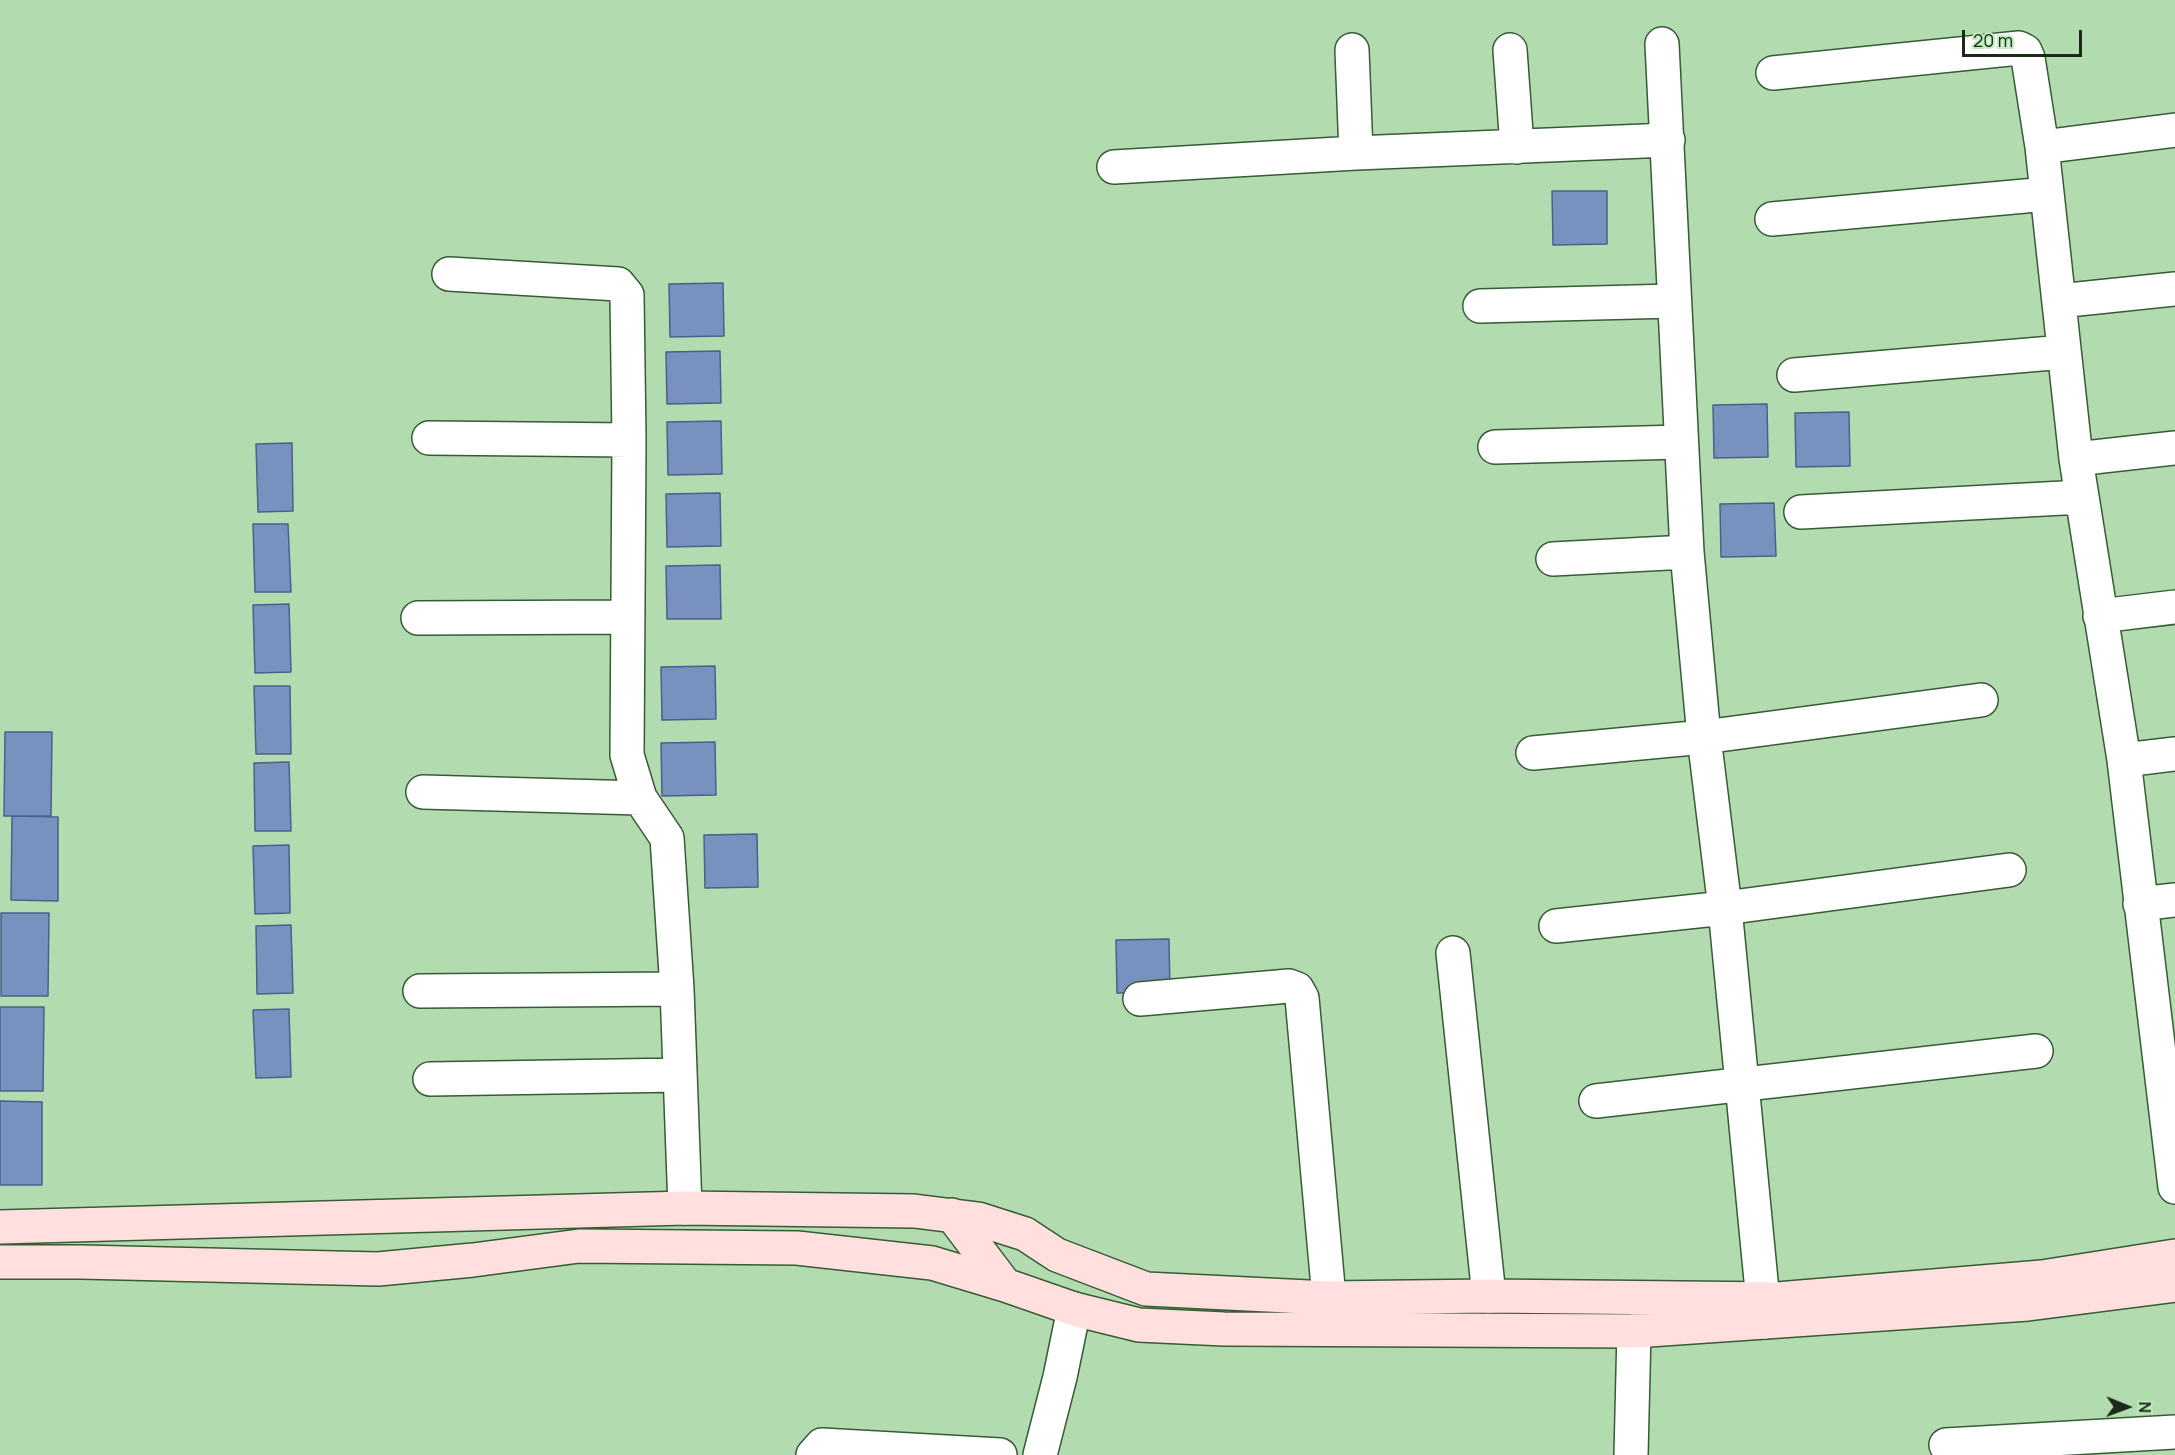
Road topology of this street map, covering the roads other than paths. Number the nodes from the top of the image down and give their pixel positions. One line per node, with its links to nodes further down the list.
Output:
1 (1662, 44): 6 (street)
2 (1352, 50): 9 (street)
3 (1510, 50): 7 (street)
4 (1773, 74): 8 (street)
5 (2175, 130): 8 (street)
6 (1668, 140): 7 (street); 15 (street)
7 (1517, 147): 9 (street)
8 (2042, 147): 11 (street)
9 (1356, 153): 10 (street)
10 (1114, 167)
11 (2047, 194): 12 (street); 16 (street)
12 (1773, 219)
13 (449, 274): 21 (street)
14 (2175, 289): 16 (street)
15 (1673, 301): 17 (street); 22 (street)
16 (2059, 301): 18 (street)
17 (1480, 306)
18 (2064, 352): 19 (street); 25 (street)
19 (1794, 375)
20 (429, 438): 21 (street)
21 (629, 440): 33 (street)
22 (1680, 442): 23 (street); 28 (street)
23 (1496, 447)
24 (2175, 448): 25 (street)
25 (2076, 459): 26 (street)
26 (2082, 497): 27 (street); 31 (street)
27 (1801, 512)
28 (1687, 552): 29 (street); 35 (street)
29 (1553, 559)
30 (2175, 607): 31 (street)
31 (2100, 616): 38 (street)
32 (418, 618): 33 (street)
33 (628, 618): 40 (street)
34 (1981, 700): 35 (street)
35 (1704, 737): 36 (street); 44 (street)
36 (1533, 753)
37 (2175, 754): 38 (street)
38 (2124, 760): 43 (street)
39 (423, 792): 40 (street)
40 (640, 798): 47 (street)
41 (2009, 870): 44 (street)
42 (2175, 900): 43 (street)
43 (2140, 904): 50 (street)
44 (1725, 908): 45 (street); 54 (street)
45 (1556, 926)
46 (1453, 954): 65 (street)
47 (677, 989): 48 (street); 52 (street)
48 (420, 991)
49 (1140, 999): 66 (street)
50 (2167, 1049): 56 (street)
51 (2036, 1052): 54 (street)
52 (679, 1075): 53 (street); 57 (street)
53 (430, 1079)
54 (1742, 1085): 55 (street); 68 (street)
55 (1596, 1101)
56 (2175, 1187)
57 (685, 1208): 58 (street); 59 (street)
58 (952, 1215): 62 (street); 63 (street)
59 (0, 1227)
60 (2175, 1256): 68 (street)
61 (0, 1262): 63 (street)
62 (1130, 1283): 66 (street); 69 (street)
63 (1005, 1285): 67 (street)
64 (2175, 1285): 68 (street)
65 (1489, 1296): 66 (street); 68 (street)
66 (1329, 1298)
67 (1074, 1309): 69 (street); 75 (street)
68 (1763, 1310): 70 (street)
69 (1125, 1321): 70 (street)
70 (1634, 1331): 76 (street)
71 (2175, 1432): 72 (street)
72 (1946, 1445)
73 (813, 1455): 74 (street)
74 (1000, 1455)
75 (1040, 1455)
76 (1631, 1455)

